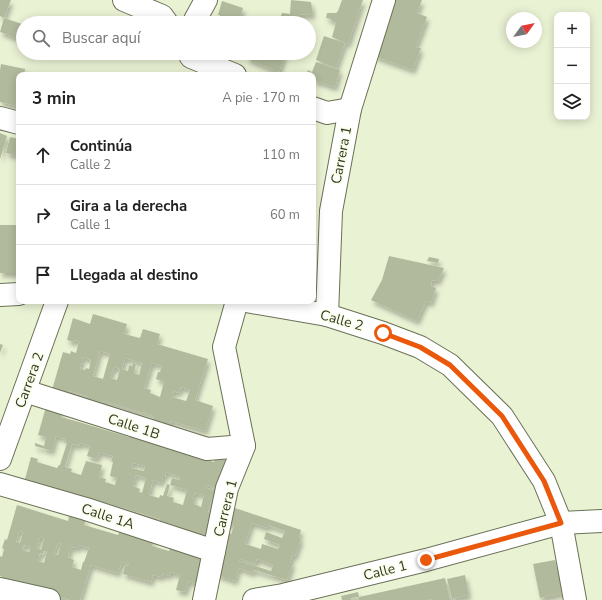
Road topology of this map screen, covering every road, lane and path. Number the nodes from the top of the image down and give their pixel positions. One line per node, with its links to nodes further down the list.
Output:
1 (124, 0): 4 (street)
2 (206, 0): 5 (street)
3 (384, 0): 9 (street, Carrera 1)
4 (162, 16)
5 (197, 16)
6 (194, 60): 7 (street)
7 (227, 72)
8 (316, 109): 9 (street)
9 (350, 109): 12 (street, Carrera 1)
10 (0, 118): 11 (street)
11 (16, 122)
12 (322, 209): 18 (street, Carrera 1)
13 (16, 294): 14 (street)
14 (0, 295)
15 (56, 304): 19 (street, Carrera 2)
16 (236, 304): 20 (street)
17 (264, 304): 18 (street, Calle 2)
18 (328, 315): 24 (street, Calle 2)
19 (25, 392): 20 (street, Calle 1B); 21 (street, Carrera 2)
20 (244, 446): 25 (street, Carrera 1)
21 (0, 459)
22 (0, 484): 25 (street, Calle 1A)
23 (602, 521): 24 (street, Calle 1)
24 (561, 523): 27 (street, Calle 1); 31 (street, Calle 2)
25 (214, 552): 29 (street, Carrera 1)
26 (0, 589): 28 (street)
27 (284, 597): 30 (street, Calle 1)
28 (49, 600)
29 (204, 600)
30 (254, 600)
31 (575, 600)

